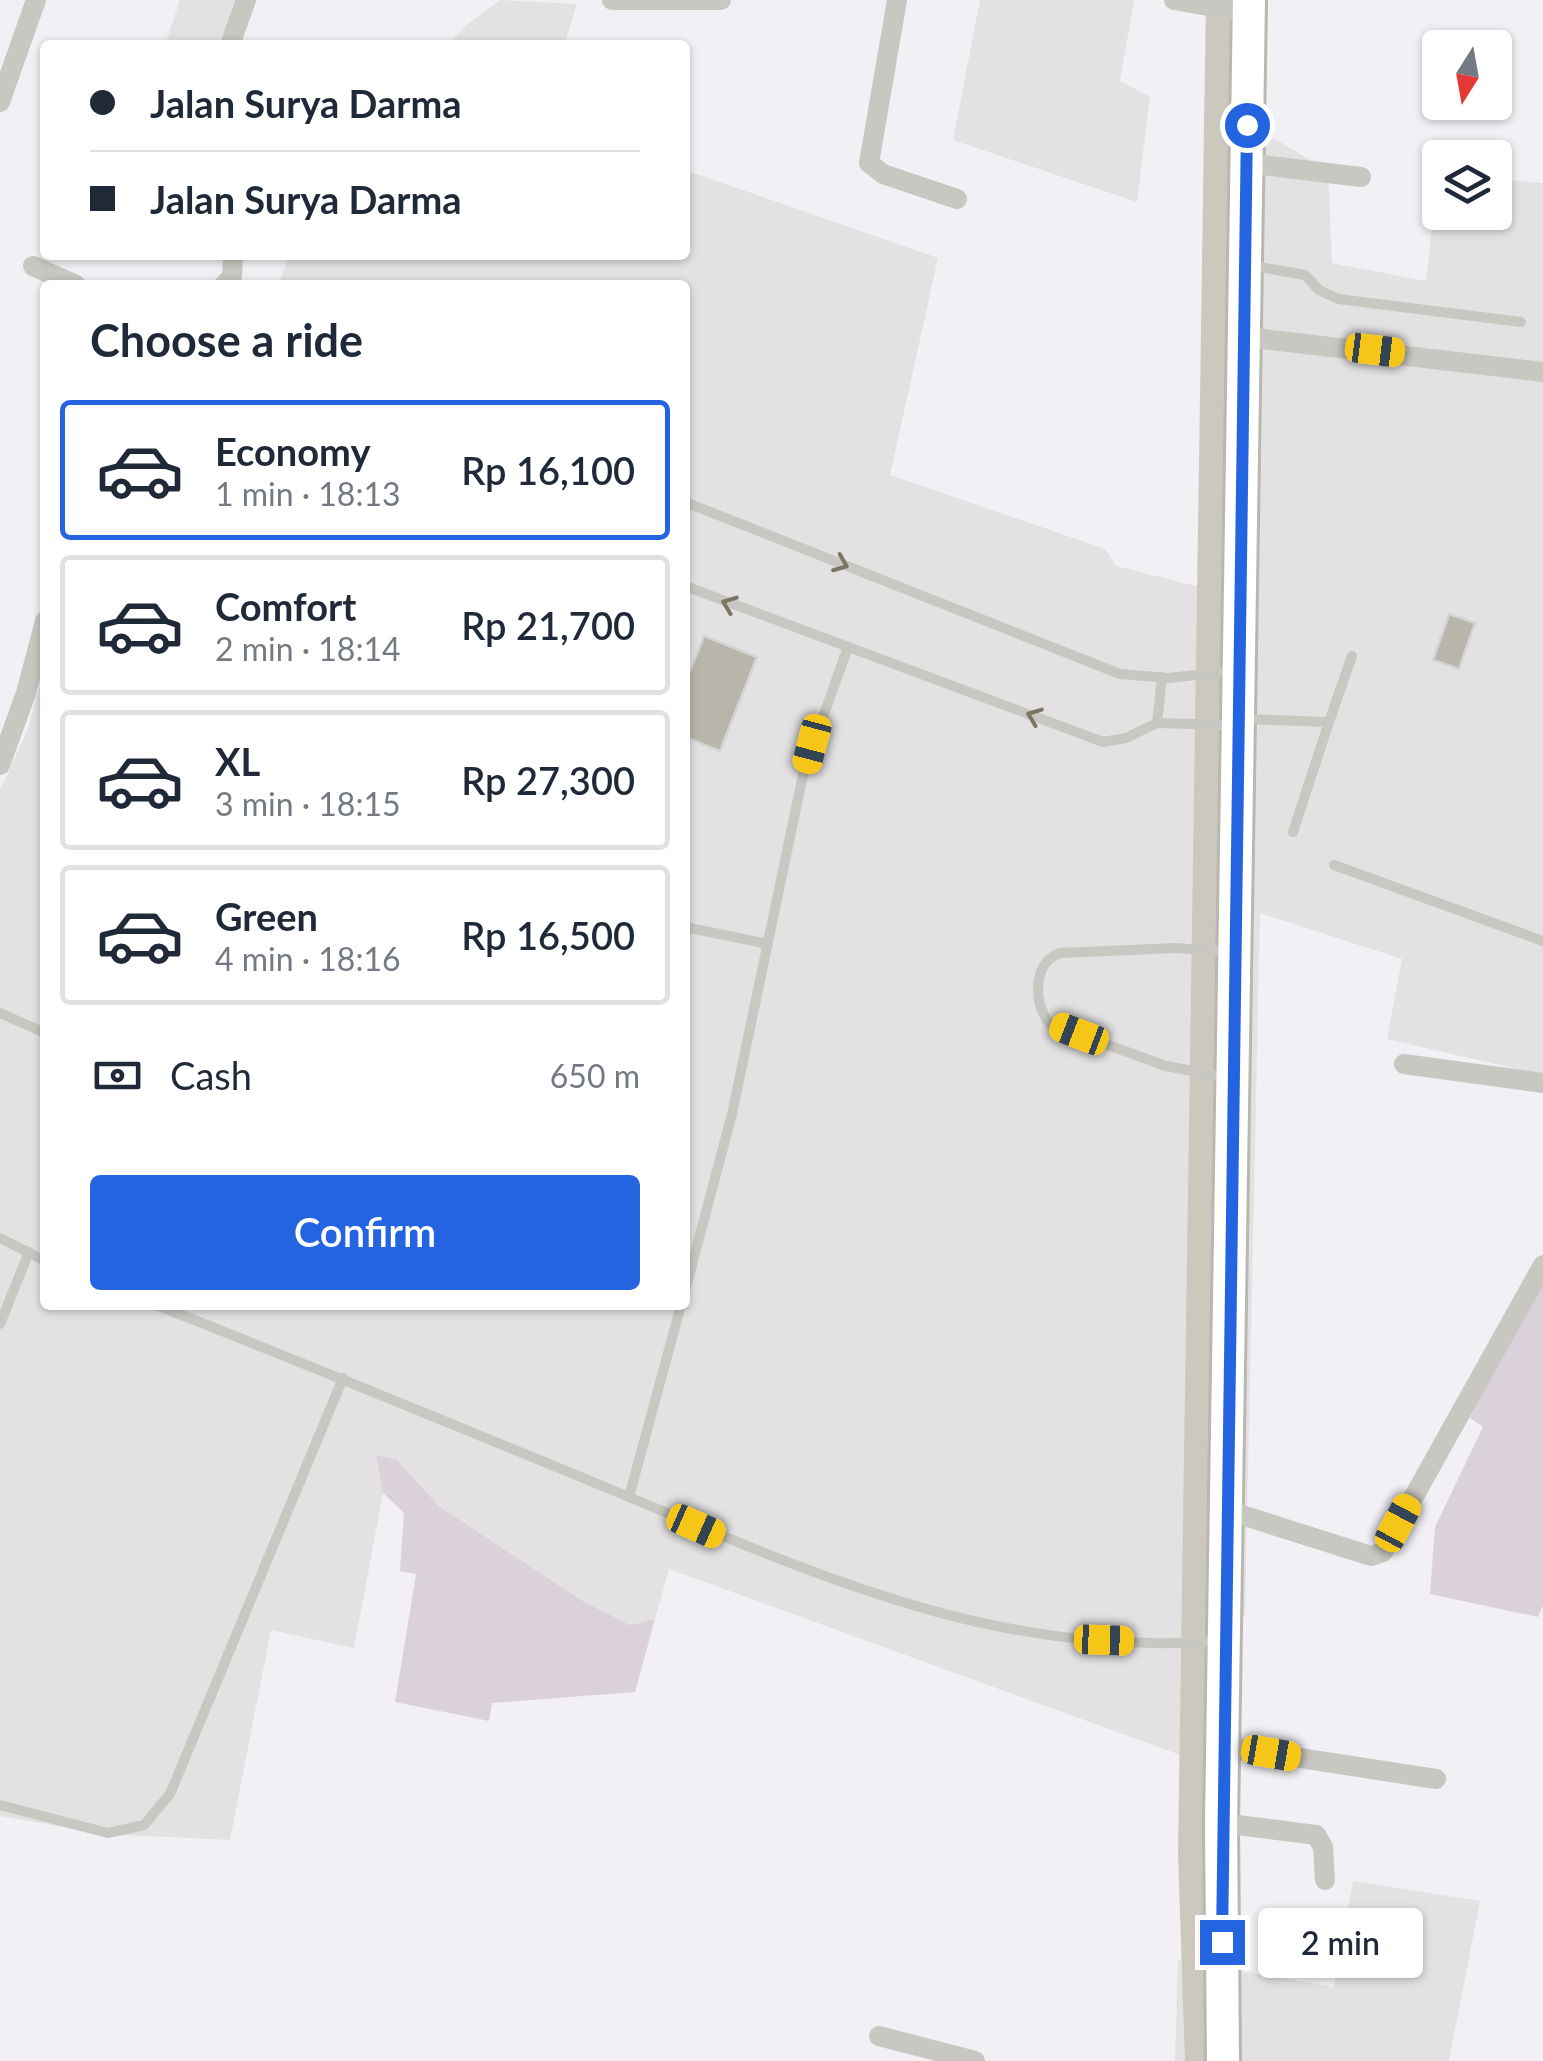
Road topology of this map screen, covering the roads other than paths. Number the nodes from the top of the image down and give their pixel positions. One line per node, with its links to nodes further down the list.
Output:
1 (36, 0): 10 (street)
2 (246, 0): 9 (street)
3 (612, 0): 6 (street)
4 (721, 0): 6 (street)
5 (897, 0): 13 (street)
6 (641, 1)
7 (1180, 2): 8 (street)
8 (1244, 8): 11 (main road)
9 (232, 40)
10 (0, 102)
11 (1247, 163): 12 (street); 14 (main road)
12 (1360, 177)
13 (958, 199)
14 (1246, 264): 17 (lane); 18 (main road)
15 (33, 266): 16 (street)
16 (65, 280)
17 (1521, 322)
18 (1246, 337): 19 (street); 25 (main road)
19 (1543, 372)
20 (690, 504): 26 (lane, one-way to 26)
21 (690, 588): 23 (lane, one-way to 21)
22 (40, 640): 30 (street)
23 (847, 650): 29 (lane, one-way to 23); 35 (lane)
24 (1352, 656): 28 (lane)
25 (1231, 672): 26 (lane); 27 (main road)
26 (1165, 677): 29 (lane)
27 (1232, 722): 28 (lane); 29 (lane); 36 (main road)
28 (1328, 722): 31 (lane)
29 (1157, 723)
30 (0, 765)
31 (1292, 832)
32 (1334, 865): 34 (lane)
33 (690, 927): 35 (lane)
34 (1543, 941)
35 (768, 944): 46 (lane)
36 (1229, 952): 40 (main road); 40 (lane)
37 (0, 1013): 38 (lane)
38 (40, 1031)
39 (1404, 1064): 41 (street)
40 (1230, 1079): 52 (main road)
41 (1543, 1082)
42 (0, 1238): 43 (lane)
43 (29, 1252): 44 (lane); 49 (lane)
44 (40, 1258)
45 (1543, 1264): 52 (street)
46 (690, 1271)
47 (169, 1310): 50 (lane)
48 (680, 1310): 51 (lane)
49 (0, 1324)
50 (343, 1378): 51 (lane); 56 (lane)
51 (629, 1497): 53 (lane)
52 (1226, 1510): 53 (main road)
53 (1219, 1641): 54 (main road)
54 (1222, 1746): 55 (street); 57 (main road)
55 (1436, 1779)
56 (0, 1805)
57 (1221, 1823): 58 (street); 62 (main road)
58 (1324, 1880)
59 (879, 2036): 60 (street)
60 (933, 2056): 61 (street)
61 (975, 2061)
62 (1223, 2061)

